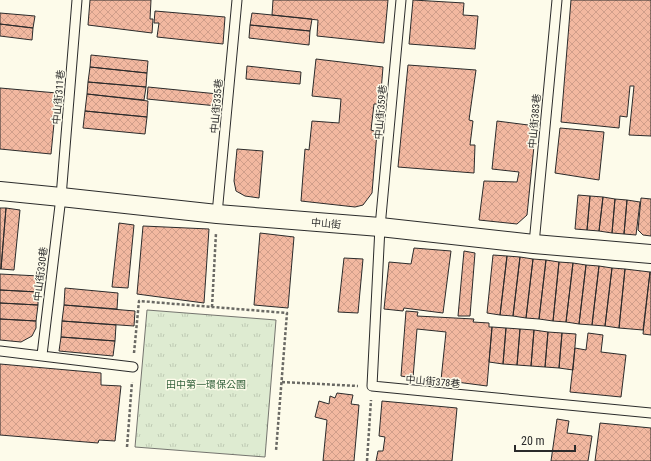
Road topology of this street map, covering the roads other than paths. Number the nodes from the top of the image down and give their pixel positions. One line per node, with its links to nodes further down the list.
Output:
1 (77, 0): 6 (lane, 中山街311巷)
2 (237, 0): 7 (lane, 中山街335巷)
3 (401, 0): 8 (lane, 中山街359巷)
4 (557, 0): 9 (lane, 中山街383巷)
5 (0, 191): 6 (street, 中山街)
6 (61, 196): 7 (street, 中山街); 12 (lane, 中山街330巷)
7 (217, 214): 8 (street, 中山街)
8 (380, 227): 9 (street, 中山街); 14 (lane, 中山街378巷)
9 (534, 244): 10 (street, 中山街)
10 (651, 254)
11 (0, 350): 12 (lane)
12 (42, 355): 13 (lane)
13 (133, 367)
14 (651, 413)

